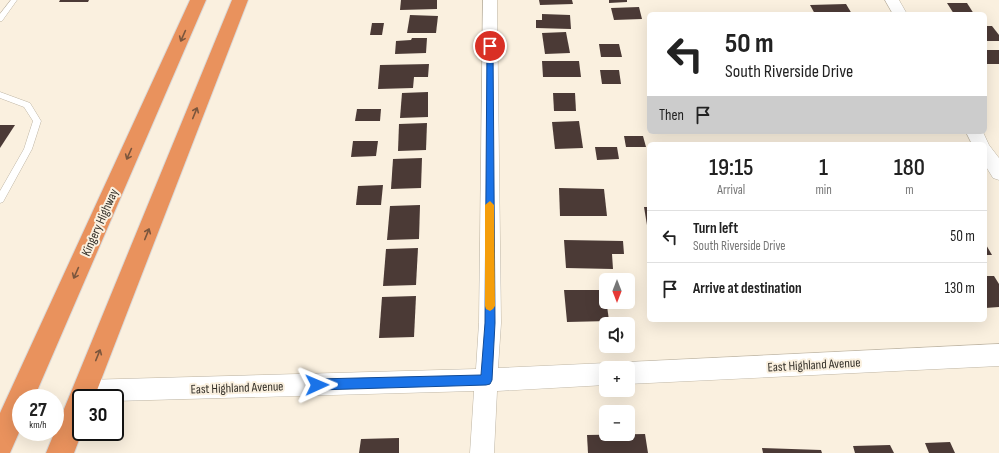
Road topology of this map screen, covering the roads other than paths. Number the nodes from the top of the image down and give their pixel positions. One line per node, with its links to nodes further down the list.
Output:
1 (14, 0): 7 (lane)
2 (198, 0): 19 (highway, Kingery Highway, one-way to 19)
3 (240, 0): 16 (highway, one-way to 3)
4 (490, 0): 15 (street)
5 (892, 0): 6 (street)
6 (899, 12)
7 (0, 19)
8 (0, 95): 11 (lane)
9 (987, 153): 10 (street)
10 (999, 173)
11 (0, 199)
12 (999, 355): 13 (street, East Highland Avenue)
13 (635, 373)
14 (599, 374): 15 (street, East Highland Avenue)
15 (486, 380): 17 (street, East Highland Avenue); 21 (street)
16 (85, 389)
17 (124, 394)
18 (72, 422): 20 (highway)
19 (0, 444)
20 (60, 453)
21 (482, 453)

